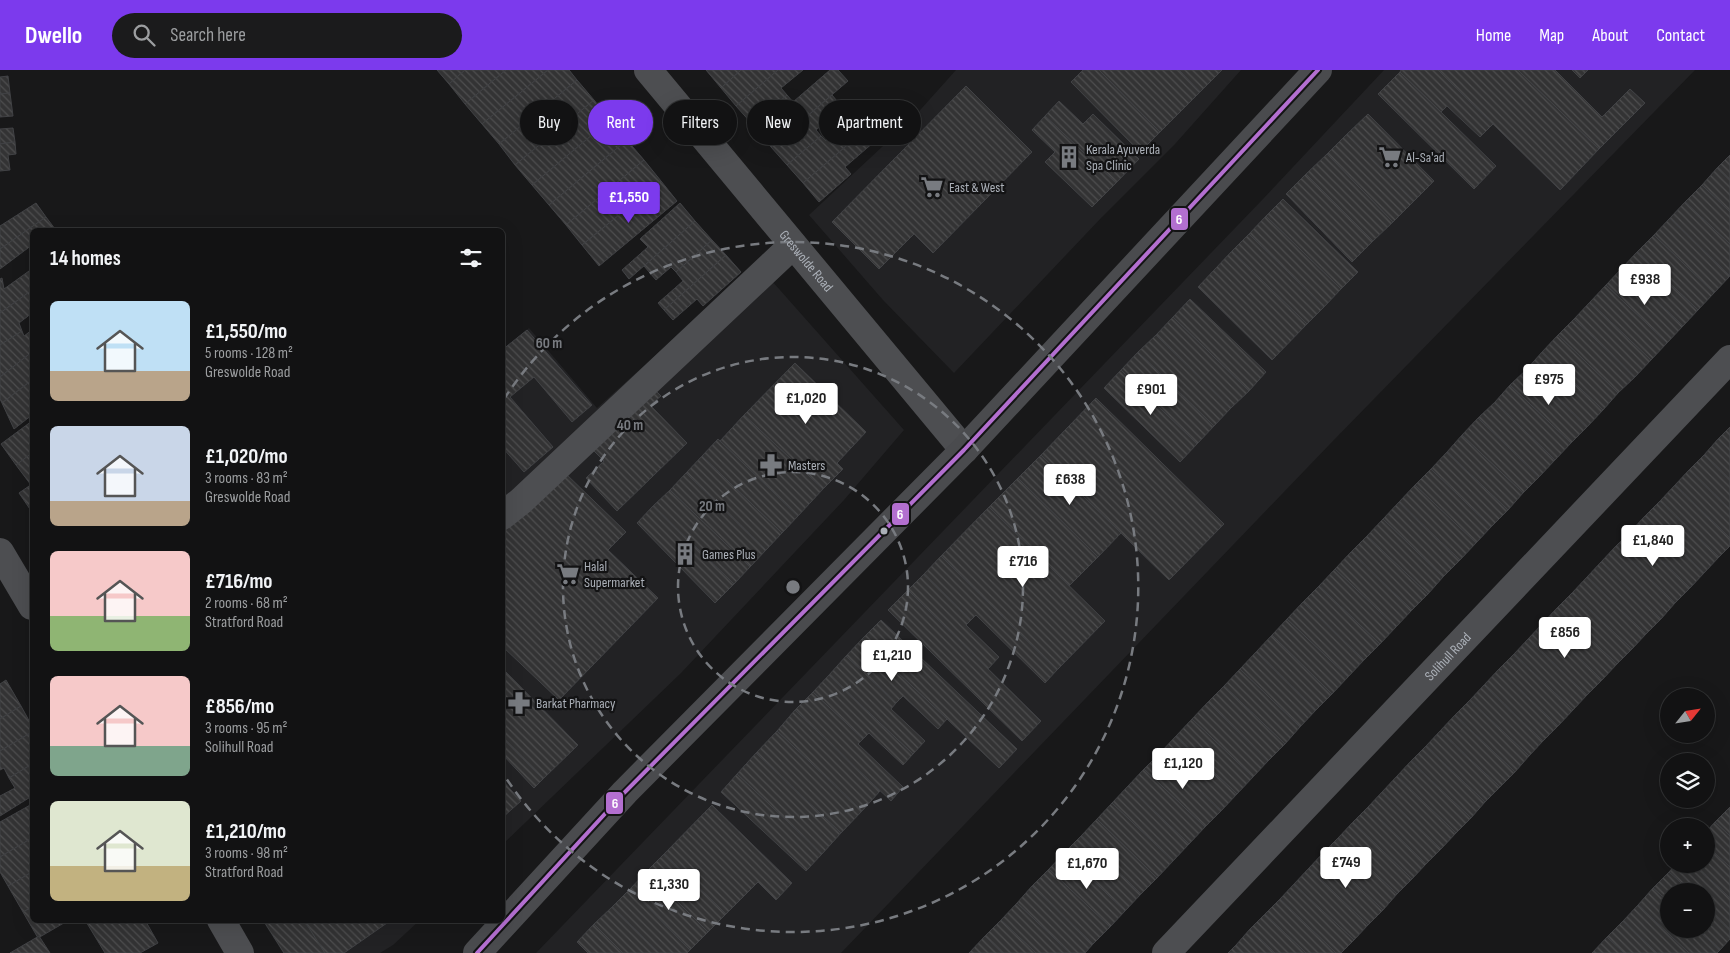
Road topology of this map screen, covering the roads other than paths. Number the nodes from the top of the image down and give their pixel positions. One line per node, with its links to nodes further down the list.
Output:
1 (648, 70): 3 (street, Greswolde Road)
2 (1318, 70): 5 (highway)
3 (793, 245): 5 (street, Greswolde Road); 6 (street)
4 (1730, 359): 14 (street, Solihull Road)
5 (964, 450): 10 (highway)
6 (505, 513)
7 (0, 552): 8 (street)
8 (30, 603)
9 (222, 923): 12 (street)
10 (505, 923)
11 (505, 923): 13 (highway)
12 (240, 953)
13 (477, 953)
14 (1166, 953)

